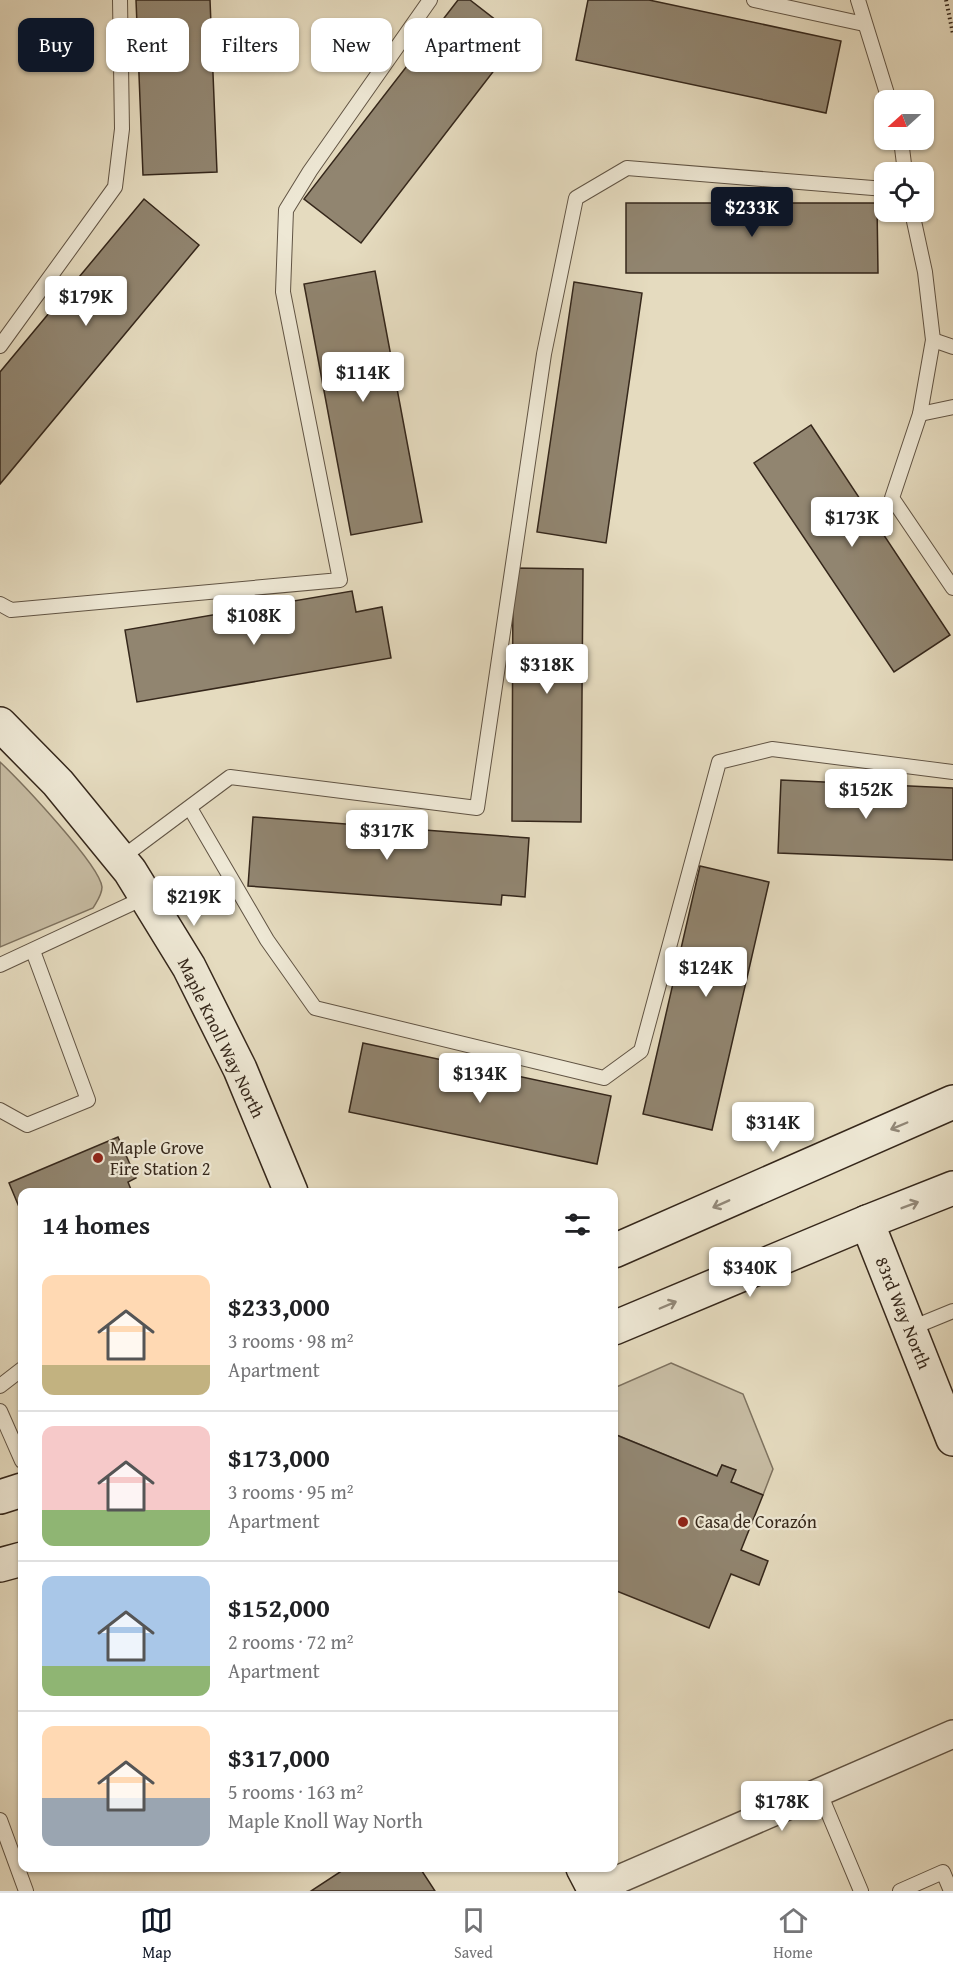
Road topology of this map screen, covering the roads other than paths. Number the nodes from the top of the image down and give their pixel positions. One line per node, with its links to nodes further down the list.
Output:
1 (120, 0): 10 (lane)
2 (430, 0): 15 (lane)
3 (754, 0): 5 (lane)
4 (858, 0): 5 (lane)
5 (864, 24): 6 (lane)
6 (887, 90)
7 (874, 188): 18 (lane)
8 (914, 222): 9 (lane)
9 (933, 340): 11 (lane); 13 (lane)
10 (0, 346)
11 (953, 346)
12 (953, 407): 13 (lane)
13 (920, 414): 14 (lane)
14 (953, 588)
15 (0, 604)
16 (0, 724): 19 (street, Maple Knoll Way North)
17 (953, 772): 18 (lane)
18 (190, 808): 19 (lane)
19 (120, 859): 20 (street, Maple Knoll Way North)
20 (146, 897): 21 (lane); 25 (street, Maple Knoll Way North)
21 (33, 951): 22 (lane); 24 (lane)
22 (0, 965)
23 (953, 1102): 28 (street, one-way to 28)
24 (0, 1110)
25 (289, 1188)
26 (953, 1188): 27 (street, one-way to 26)
27 (867, 1222): 30 (street, one-way to 27); 31 (street, 83rd Way North)
28 (618, 1249)
29 (953, 1311): 31 (lane)
30 (618, 1326)
31 (909, 1329): 35 (street, 83rd Way North)
32 (18, 1371): 33 (lane)
33 (0, 1386)
34 (0, 1411): 36 (lane)
35 (953, 1438)
36 (18, 1452)
37 (18, 1491): 38 (street)
38 (0, 1497)
39 (18, 1560): 40 (street)
40 (0, 1565)
41 (953, 1734): 42 (street)
42 (819, 1791): 46 (street); 48 (lane)
43 (0, 1820): 44 (lane)
44 (18, 1869)
45 (19, 1872): 47 (lane)
46 (591, 1883)
47 (26, 1891)
48 (861, 1891)
49 (900, 1891): 50 (lane)
50 (951, 1891)

